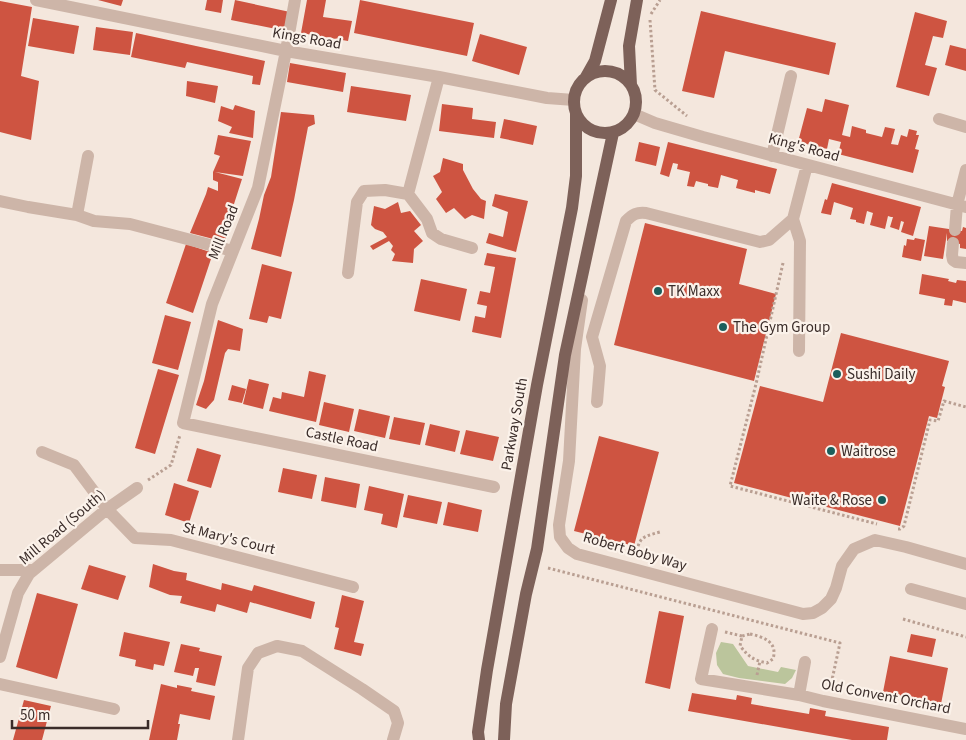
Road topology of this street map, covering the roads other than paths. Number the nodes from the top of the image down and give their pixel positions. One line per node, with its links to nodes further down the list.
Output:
1 (36, 0): 5 (street, Kings Road)
2 (295, 0): 5 (street, Mill Road)
3 (611, 0): 8 (main road)
4 (638, 0): 9 (main road)
5 (286, 51): 7 (street, Kings Road); 26 (street, Mill Road)
6 (791, 76): 16 (street)
7 (439, 77): 10 (street, Kings Road); 19 (street)
8 (586, 77): 9 (main road); 10 (main road)
9 (632, 86): 11 (main road)
10 (575, 106): 14 (main road); 51 (main road, Parkway South)
11 (634, 114): 14 (main road); 16 (street, King's Road)
12 (938, 119): 13 (street)
13 (966, 127)
14 (613, 133): 24 (main road)
15 (88, 156): 22 (street)
16 (772, 156): 17 (street, King's Road)
17 (807, 165): 21 (street, King's Road); 23 (street)
18 (966, 170): 21 (street)
19 (408, 194): 25 (street); 28 (street)
20 (0, 201): 22 (street)
21 (962, 206): 27 (street)
22 (77, 215): 26 (street)
23 (794, 220): 29 (street); 30 (street)
24 (592, 233): 36 (street, Robert Boby Way); 52 (main road)
25 (472, 248)
26 (233, 251): 31 (street, Mill Road)
27 (966, 264)
28 (348, 273)
29 (799, 351)
30 (598, 402)
31 (183, 423): 33 (street, Castle Road)
32 (42, 452): 35 (street, St Mary's Court)
33 (494, 487)
34 (137, 488): 35 (street, Mill Road (South))
35 (107, 509): 38 (street, Mill Road (South)); 39 (street, St Mary's Court)
36 (966, 564)
37 (0, 570): 38 (street)
38 (33, 570): 43 (street, Mill Road (South))
39 (353, 587)
40 (911, 589): 41 (street)
41 (966, 604)
42 (712, 630): 46 (street, Old Convent Orchard)
43 (0, 657)
44 (805, 662): 46 (street, Old Convent Orchard)
45 (0, 684): 47 (street)
46 (799, 695): 48 (street, Old Convent Orchard)
47 (114, 709)
48 (966, 729)
49 (238, 740): 50 (street)
50 (393, 740)
51 (478, 740)
52 (504, 740)

